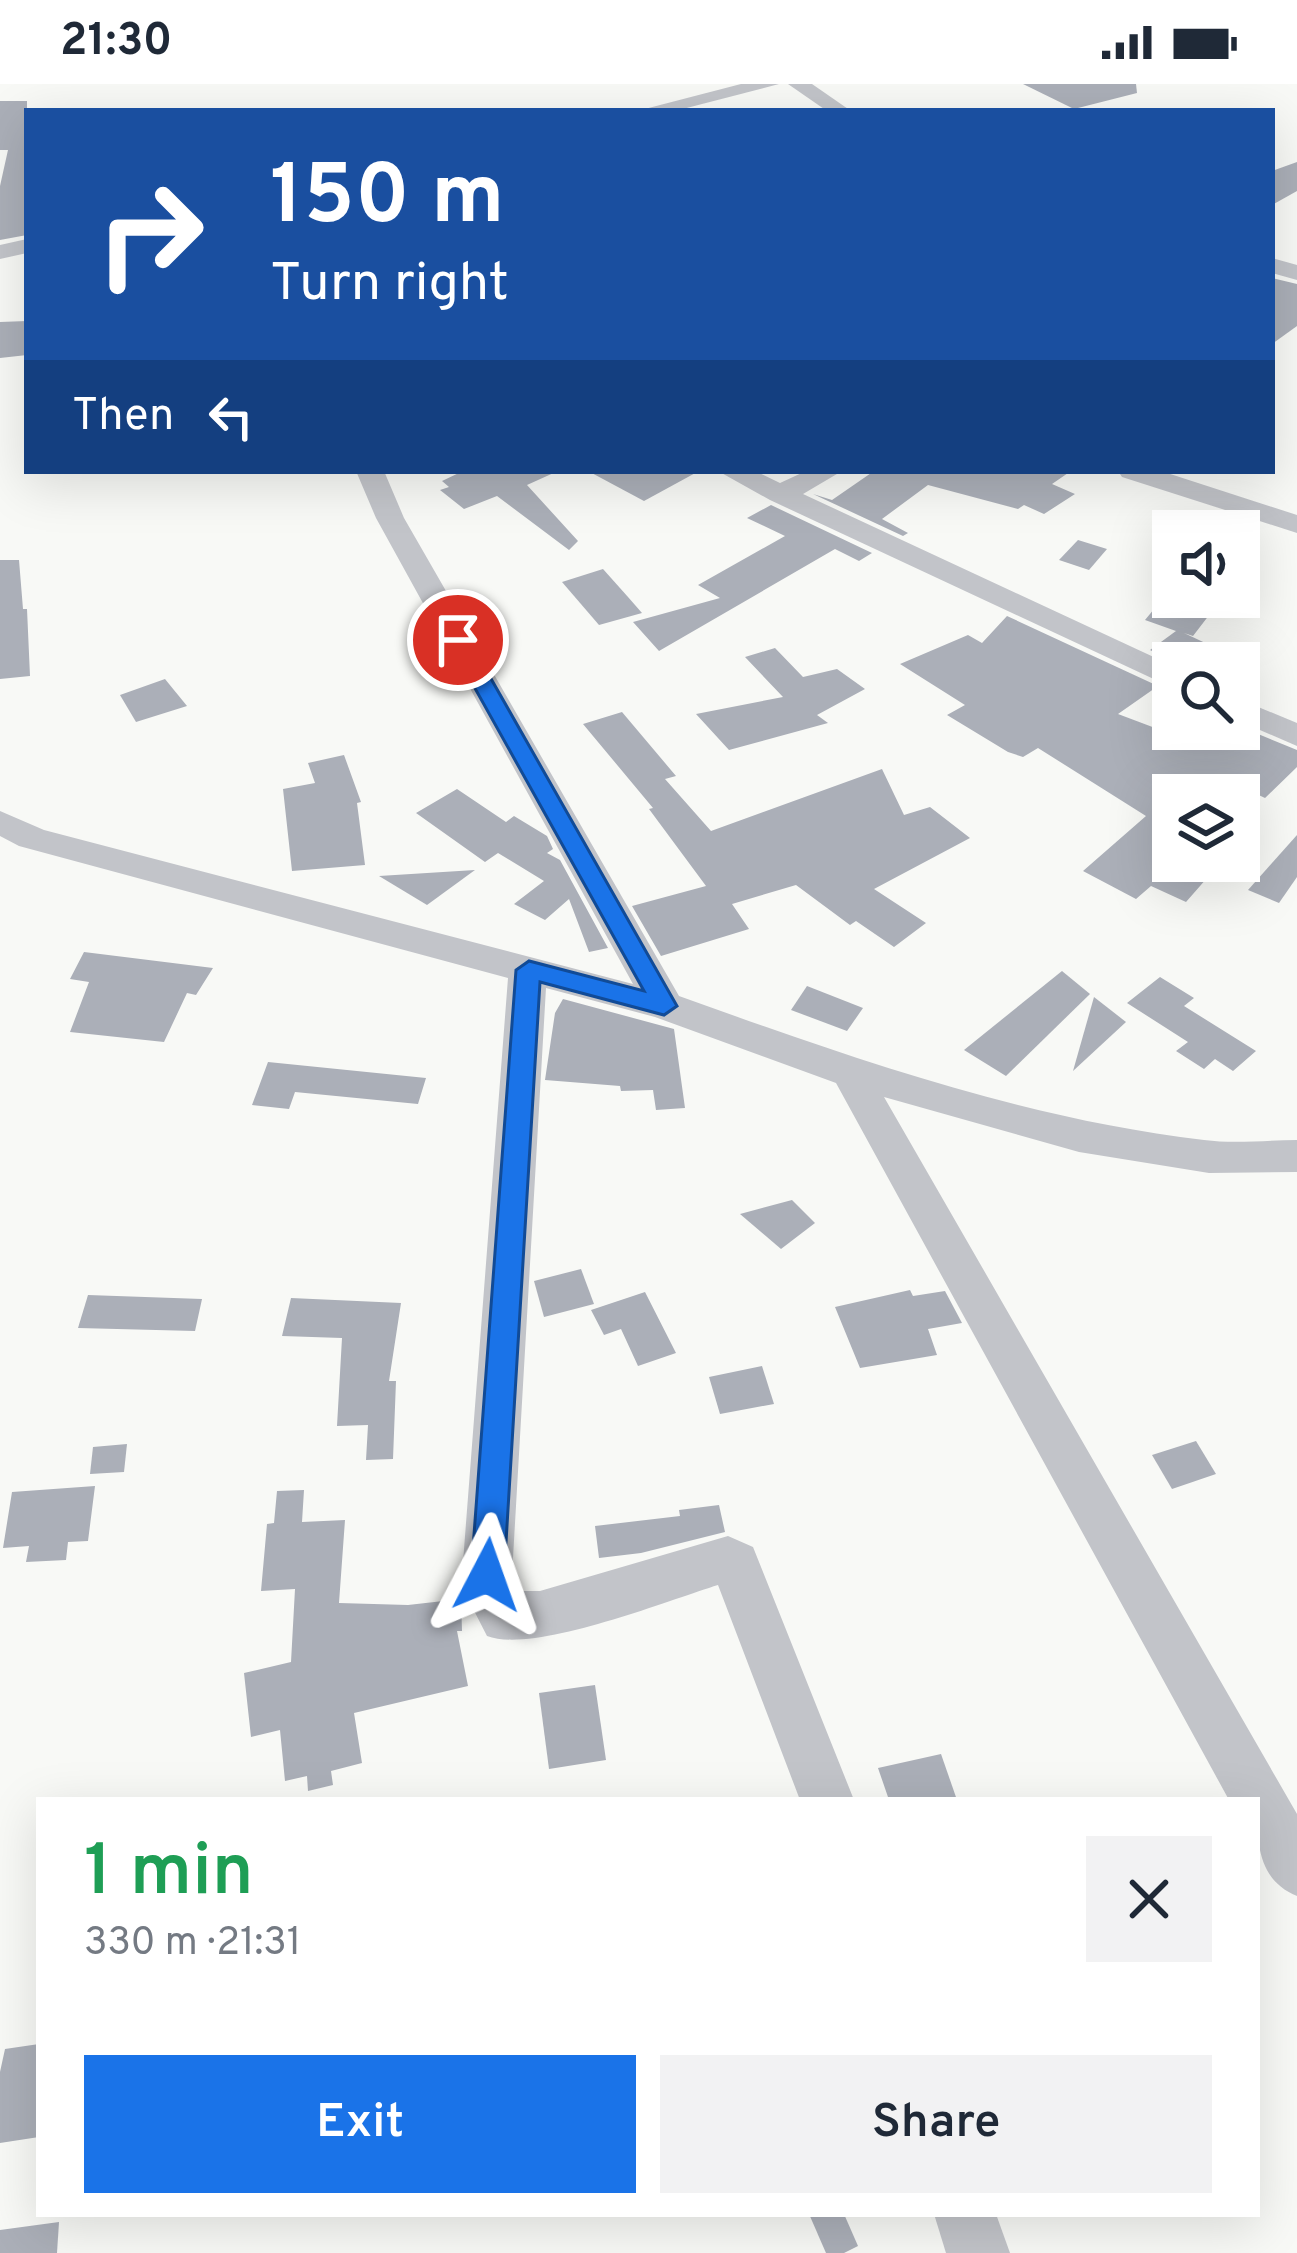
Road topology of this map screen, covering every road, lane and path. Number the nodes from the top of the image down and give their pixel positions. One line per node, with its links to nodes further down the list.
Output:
1 (769, 84): 3 (street)
2 (798, 84): 4 (street)
3 (661, 108)
4 (836, 108)
5 (371, 474): 16 (street)
6 (739, 474): 9 (street)
7 (822, 474): 9 (street)
8 (1141, 474): 10 (street)
9 (780, 494): 11 (street)
10 (1297, 524)
11 (1152, 668)
12 (1260, 719): 13 (street)
13 (1297, 736)
14 (0, 822): 15 (street)
15 (529, 970): 16 (street); 19 (street)
16 (664, 1006): 17 (street)
17 (850, 1073): 18 (street); 20 (street)
18 (1297, 1156)
19 (825, 1797)
20 (1257, 1797)
21 (1260, 1802): 22 (street)
22 (1297, 1868)
23 (966, 2217): 24 (street)
24 (978, 2253)

